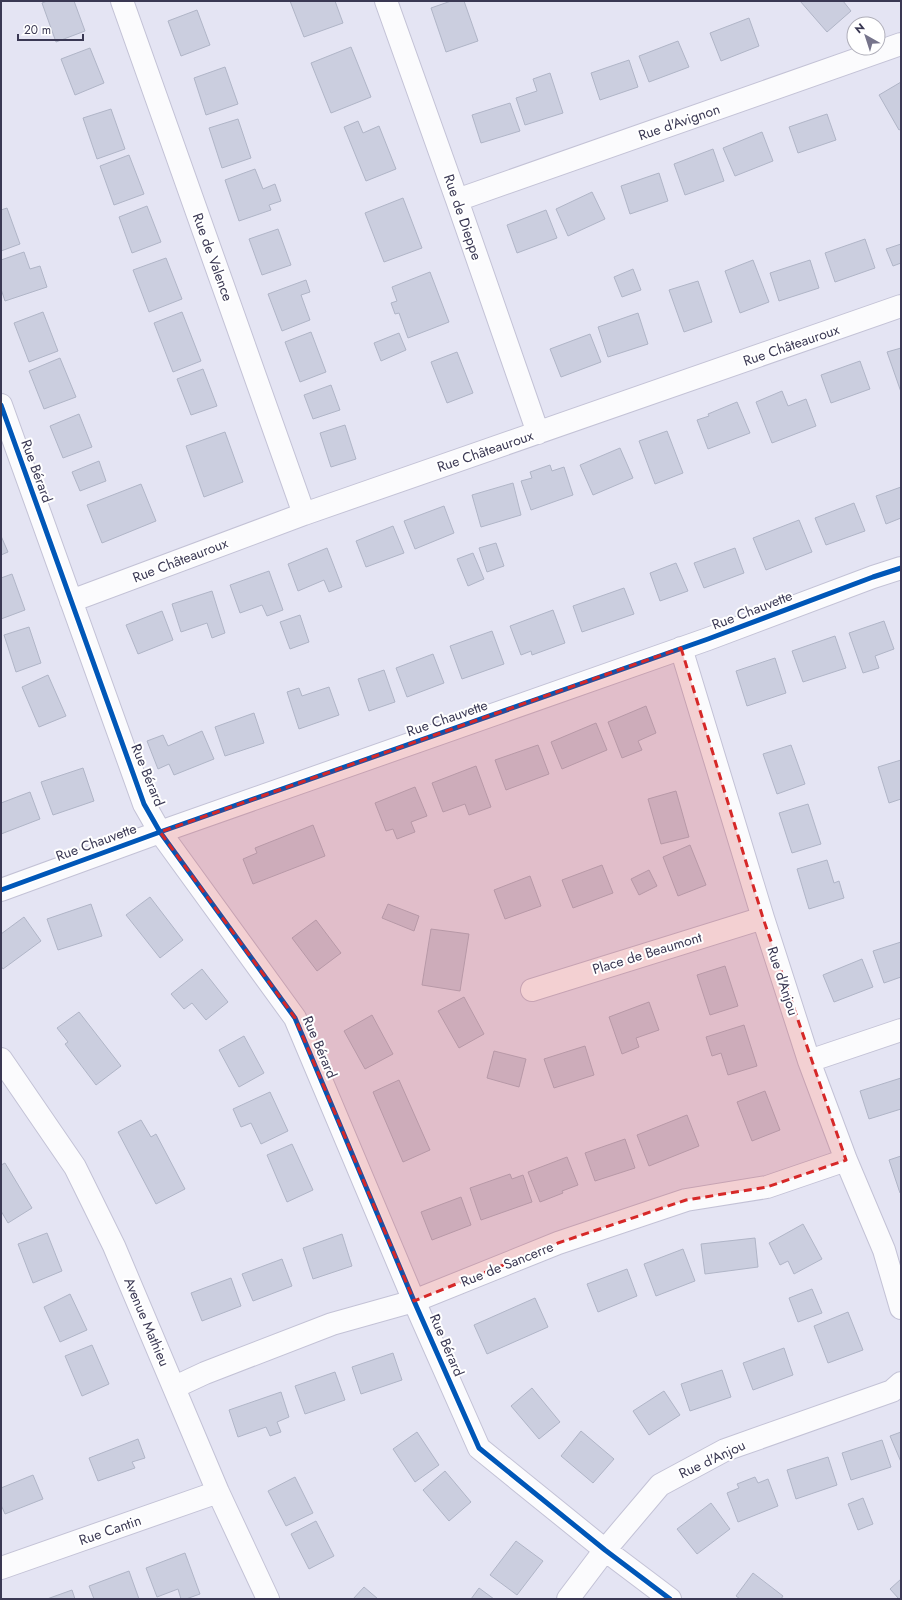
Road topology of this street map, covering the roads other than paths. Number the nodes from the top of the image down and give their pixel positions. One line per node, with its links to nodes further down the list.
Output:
1 (122, 1): 8 (street, Rue de Valence)
2 (386, 1): 4 (street, Rue de Dieppe)
3 (901, 44): 4 (street, Rue d'Avignon)
4 (457, 200): 7 (street, Rue de Dieppe)
5 (901, 306): 7 (street, Rue Châteauroux)
6 (1, 405): 10 (street, Rue Bérard)
7 (538, 433): 8 (street, Rue Châteauroux)
8 (304, 514): 10 (street, Rue Châteauroux)
9 (901, 568): 11 (street, Rue Chauvette)
10 (71, 601): 12 (street, Rue Bérard)
11 (681, 648): 12 (street, Rue Chauvette); 14 (street, Rue d'Anjou)
12 (160, 832): 13 (street, Rue Chauvette); 20 (street, Rue Bérard)
13 (1, 890)
14 (763, 918): 15 (street, Place de Beaumont); 18 (street, Rue d'Anjou)
15 (532, 990)
16 (901, 1030): 18 (street)
17 (1, 1059): 23 (street, Avenue Mathieu)
18 (810, 1061): 19 (street, Rue d'Anjou)
19 (846, 1160): 20 (street, Rue de Sancerre); 21 (street, Rue d'Anjou)
20 (414, 1301): 23 (street, Rue de Sancerre); 25 (street, Rue Bérard)
21 (901, 1308)
22 (901, 1383): 25 (street, Rue d'Anjou)
23 (175, 1387): 24 (street, Avenue Mathieu)
24 (218, 1492): 26 (street, Rue Cantin); 27 (street, Avenue Mathieu)
25 (605, 1550): 28 (street, Rue d'Anjou); 29 (street, Rue Bérard)
26 (1, 1568)
27 (268, 1599)
28 (568, 1599)
29 (670, 1599)

